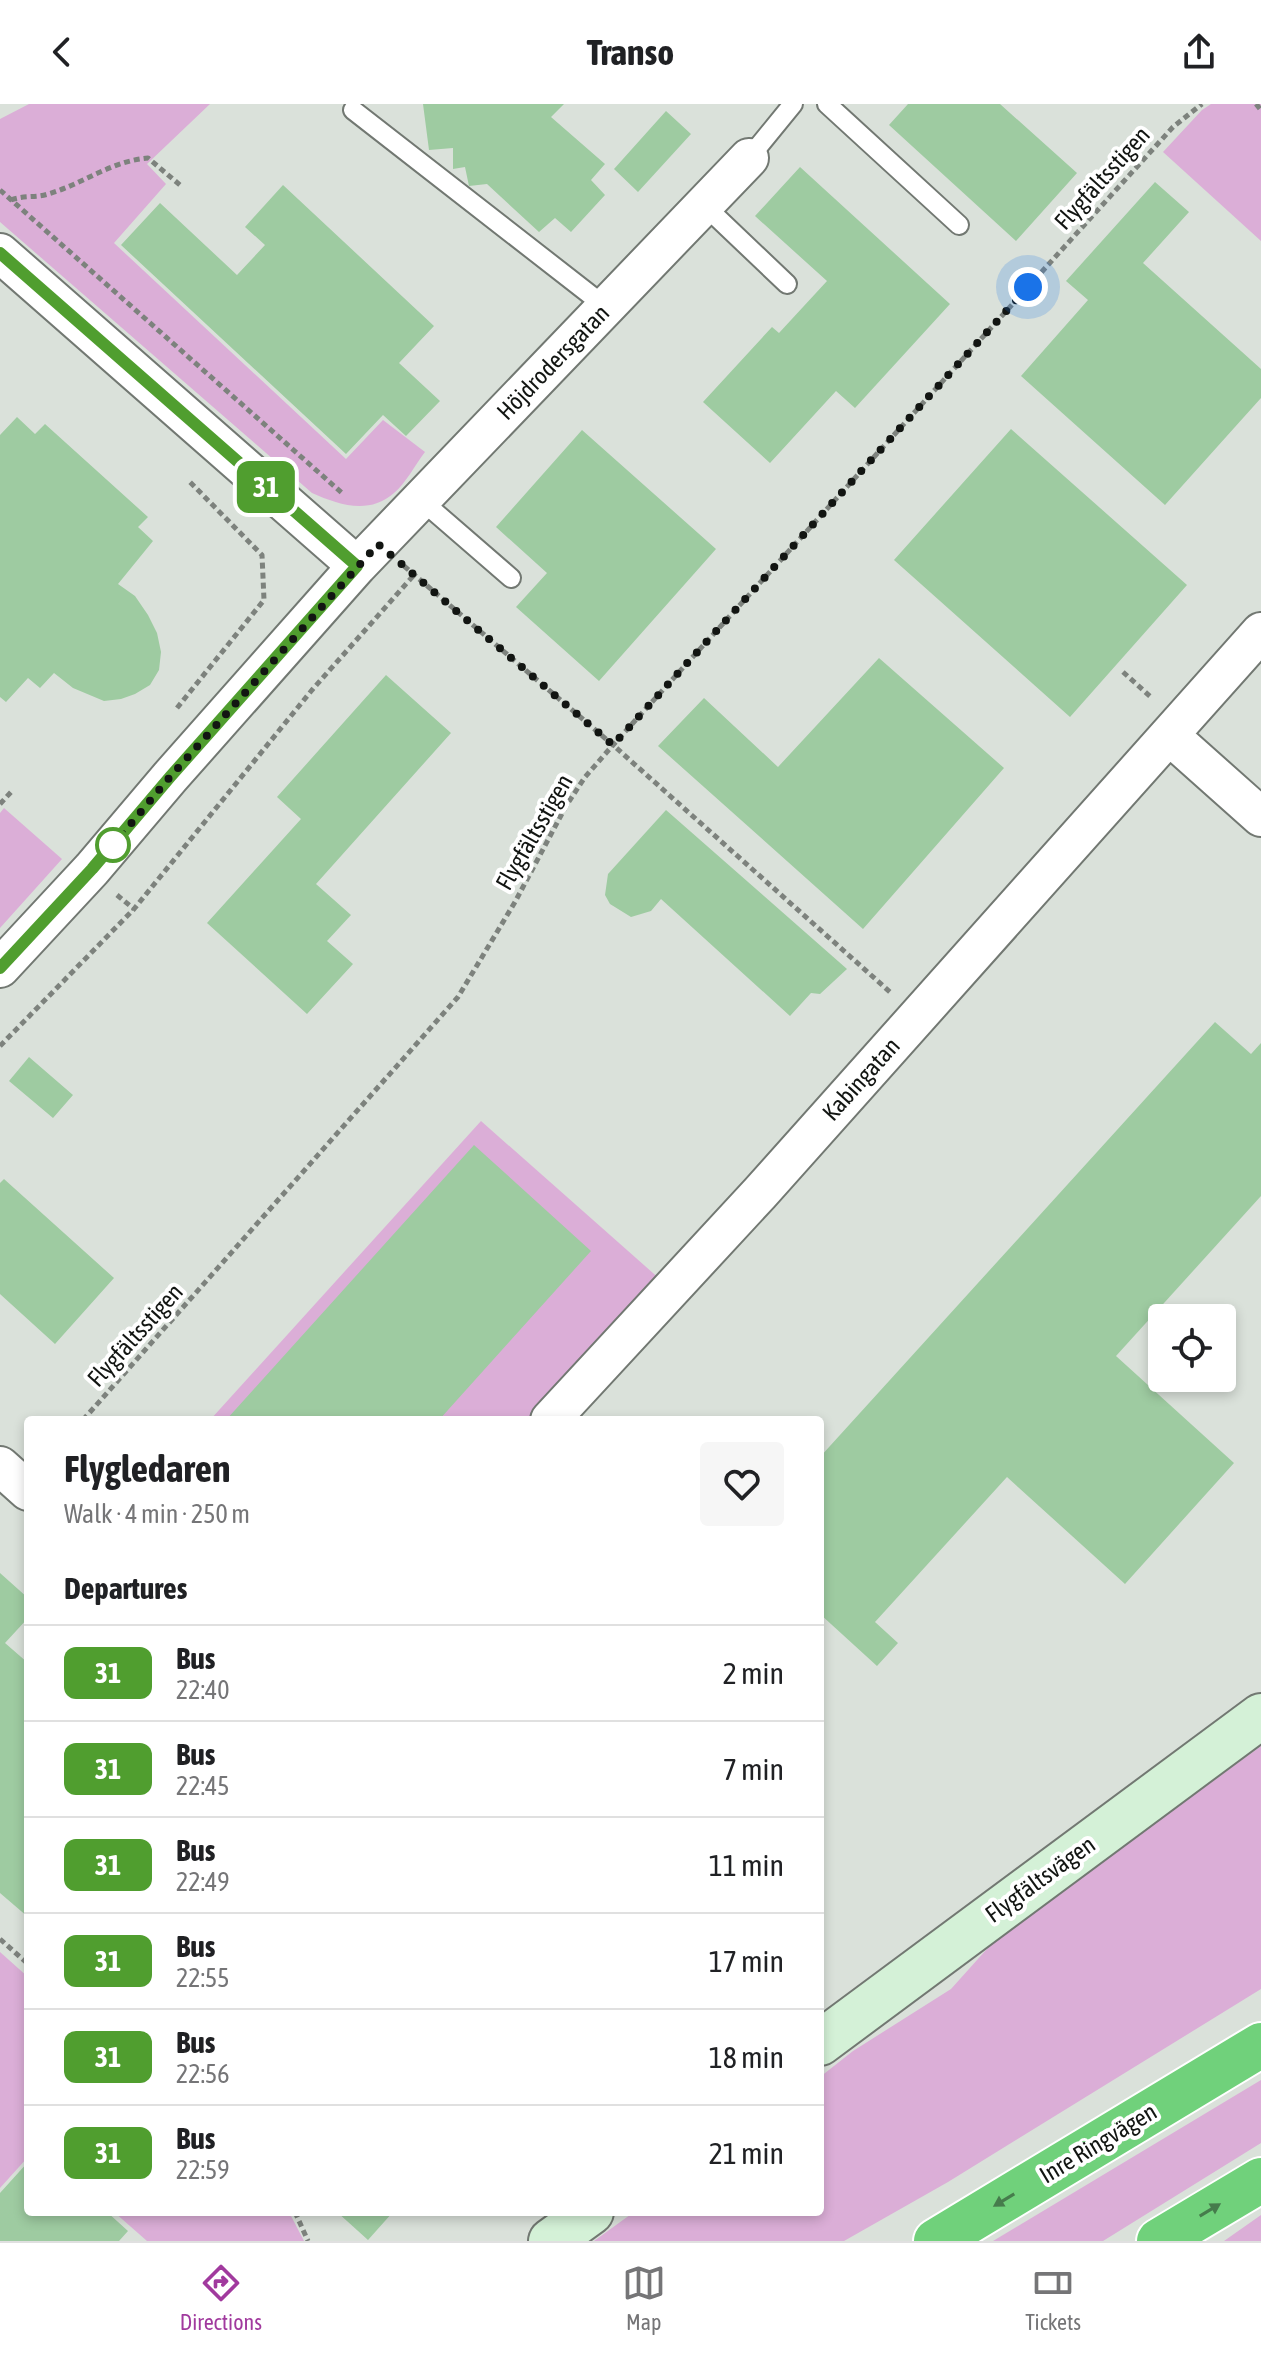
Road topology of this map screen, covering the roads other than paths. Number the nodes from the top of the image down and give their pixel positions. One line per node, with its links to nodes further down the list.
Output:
1 (793, 104): 4 (lane)
2 (827, 104): 6 (lane)
3 (353, 110): 9 (lane)
4 (749, 158): 5 (street, Höjdrodersgatan)
5 (704, 205): 8 (lane); 9 (street, Höjdrodersgatan)
6 (959, 225)
7 (0, 253): 11 (street)
8 (787, 284)
9 (606, 307): 10 (street, Höjdrodersgatan)
10 (421, 500): 11 (street, Höjdrodersgatan); 12 (lane)
11 (367, 555): 16 (street, Höjdrodersgatan)
12 (511, 578)
13 (1261, 632): 14 (street, Kabingatan)
14 (1170, 736): 15 (street); 17 (street, Kabingatan)
15 (1261, 817)
16 (0, 968)
17 (554, 1416)
18 (0, 1466): 19 (street)
19 (24, 1487)
20 (1261, 1716): 22 (street, Flygfältsvägen)
21 (1261, 2025): 24 (highway)
22 (824, 2040)
23 (1261, 2045): 24 (highway, Inre Ringvägen)
24 (1143, 2115): 28 (highway, Inre Ringvägen, one-way to 28)
25 (1261, 2180): 29 (highway, one-way to 25)
26 (585, 2216): 27 (street)
27 (551, 2241)
28 (936, 2241)
29 (1159, 2241)

